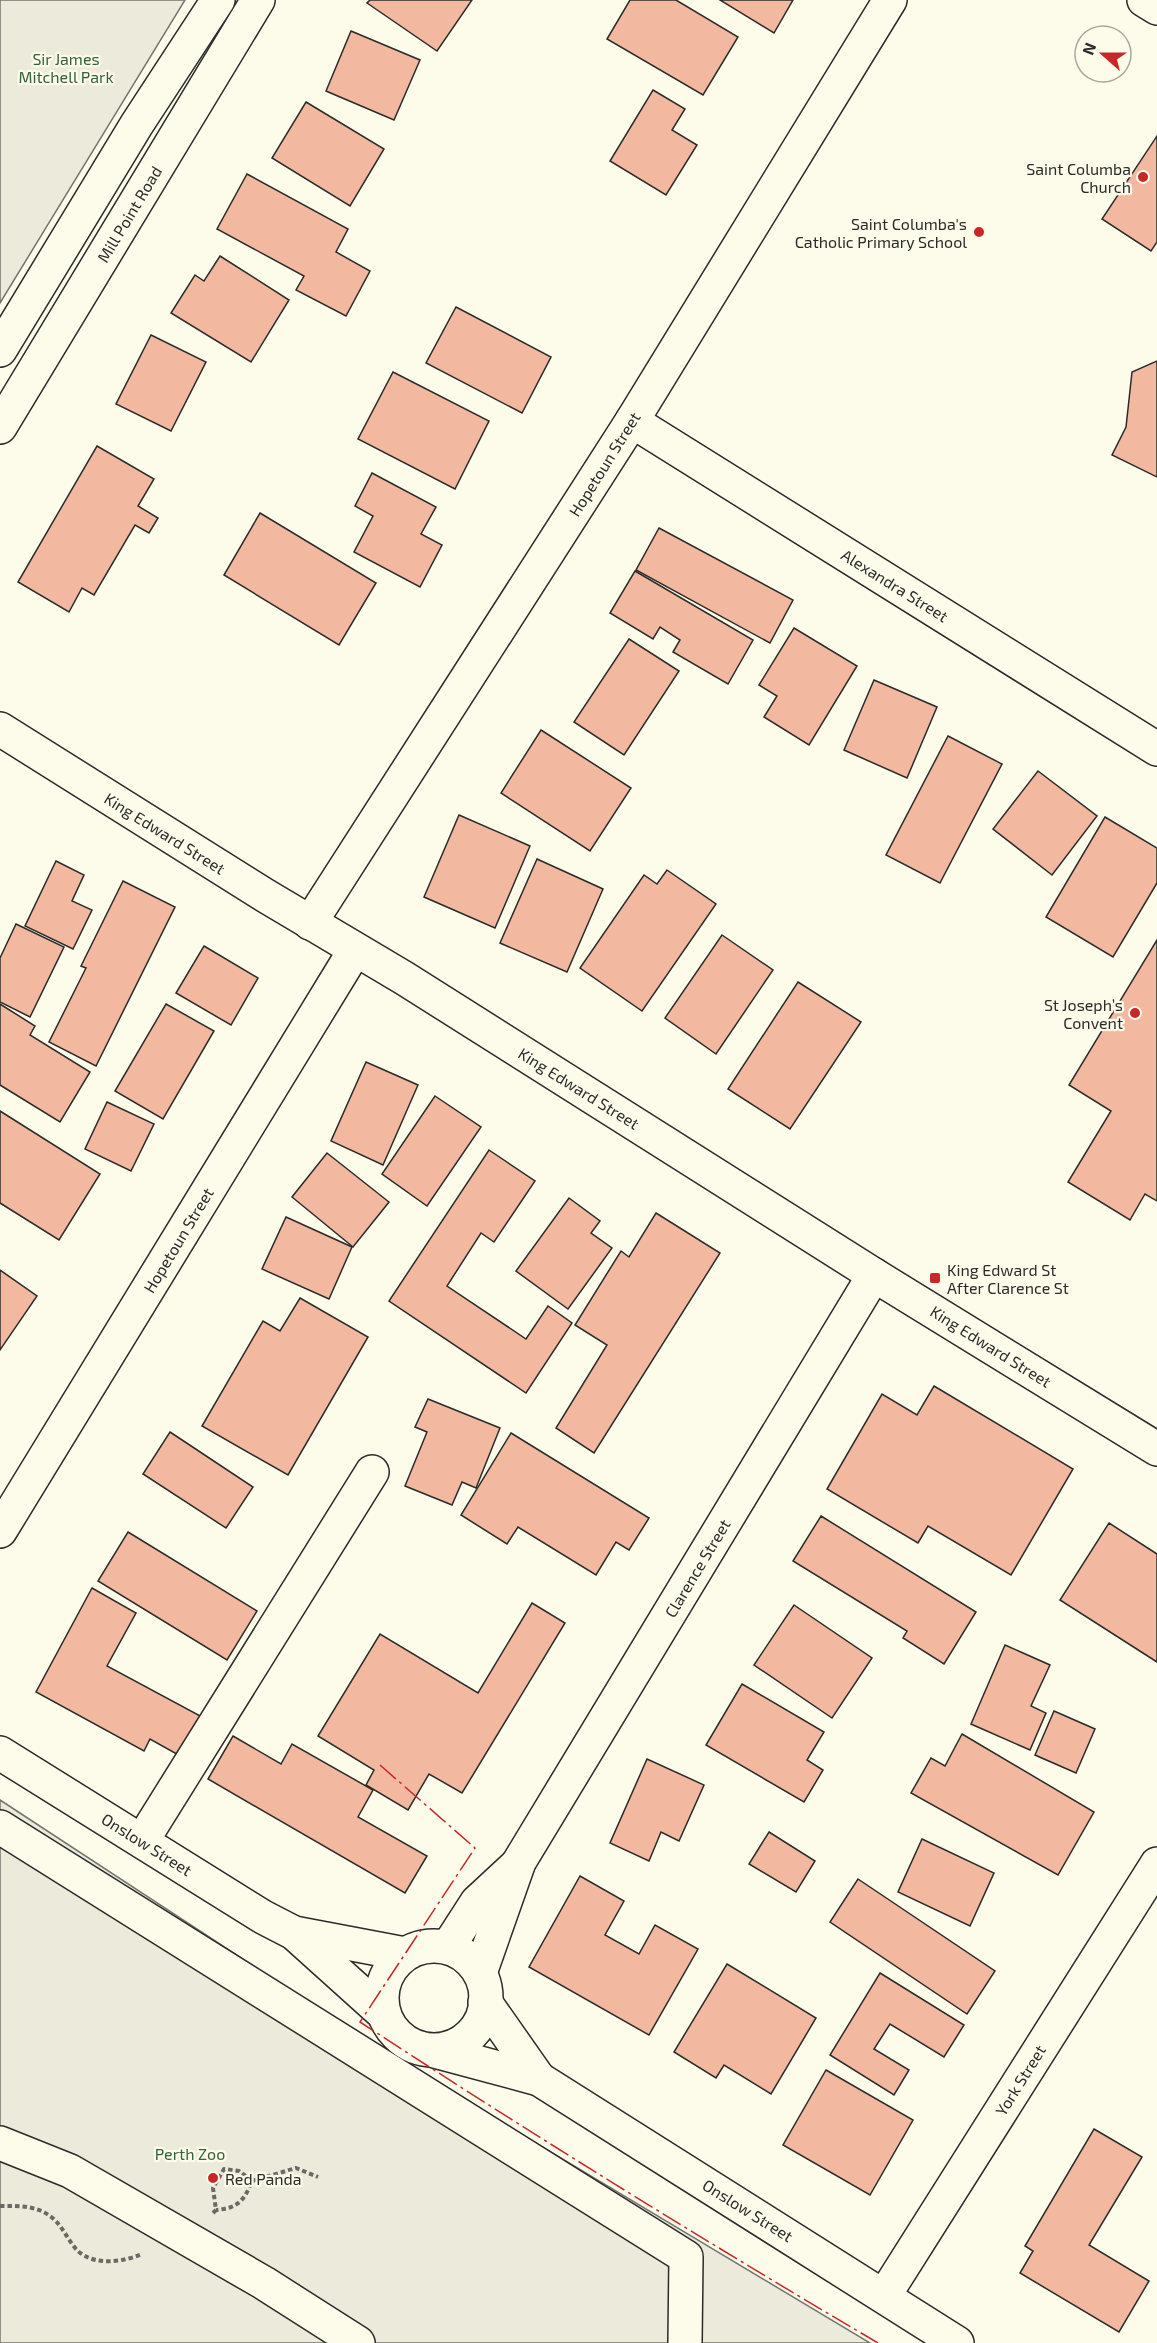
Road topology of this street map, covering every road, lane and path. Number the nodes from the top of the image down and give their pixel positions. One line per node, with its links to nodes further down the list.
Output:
1 (218, 0): 6 (street)
2 (258, 0): 8 (street, Mill Point Road)
3 (890, 0): 7 (street, Hopetoun Street)
4 (1144, 0): 5 (street)
5 (1157, 8)
6 (0, 350)
7 (632, 421): 10 (street, Alexandra Street); 11 (street, Hopetoun Street)
8 (0, 427)
9 (0, 729): 11 (street, King Edward Street)
10 (1157, 748)
11 (310, 923): 12 (street, King Edward Street)
12 (355, 950): 13 (street, King Edward Street); 16 (street, Hopetoun Street)
13 (874, 1275): 14 (street, King Edward Street); 20 (street, Clarence Street)
14 (1157, 1449)
15 (372, 1472): 19 (street)
16 (0, 1531)
17 (0, 1753): 19 (street, Onslow Street)
18 (0, 1827): 37 (street)
19 (142, 1841): 22 (street, Onslow Street)
20 (519, 1862): 23 (street, Clarence Street); 25 (street, Clarence Street)
21 (1157, 1864): 35 (street, York Street)
22 (294, 1933): 24 (street, Onslow Street); 26 (street, Onslow Street)
23 (448, 1947): 24 (street, Onslow Street); 25 (street, Onslow Street)
24 (405, 1954): 26 (street)
25 (483, 1988): 27 (street); 28 (street, Onslow Street)
26 (384, 2014): 27 (street, Onslow Street)
27 (435, 2051): 28 (street, Onslow Street)
28 (538, 2079): 35 (street, Onslow Street)
29 (0, 2143): 34 (street)
30 (318, 2177): 31 (path)
31 (252, 2181): 33 (path); 33 (path)
32 (0, 2206): 34 (path)
33 (216, 2210): 34 (path)
34 (180, 2234): 36 (street)
35 (884, 2296): 38 (street, Onslow Street)
36 (358, 2343)
37 (685, 2343)
38 (957, 2343)

